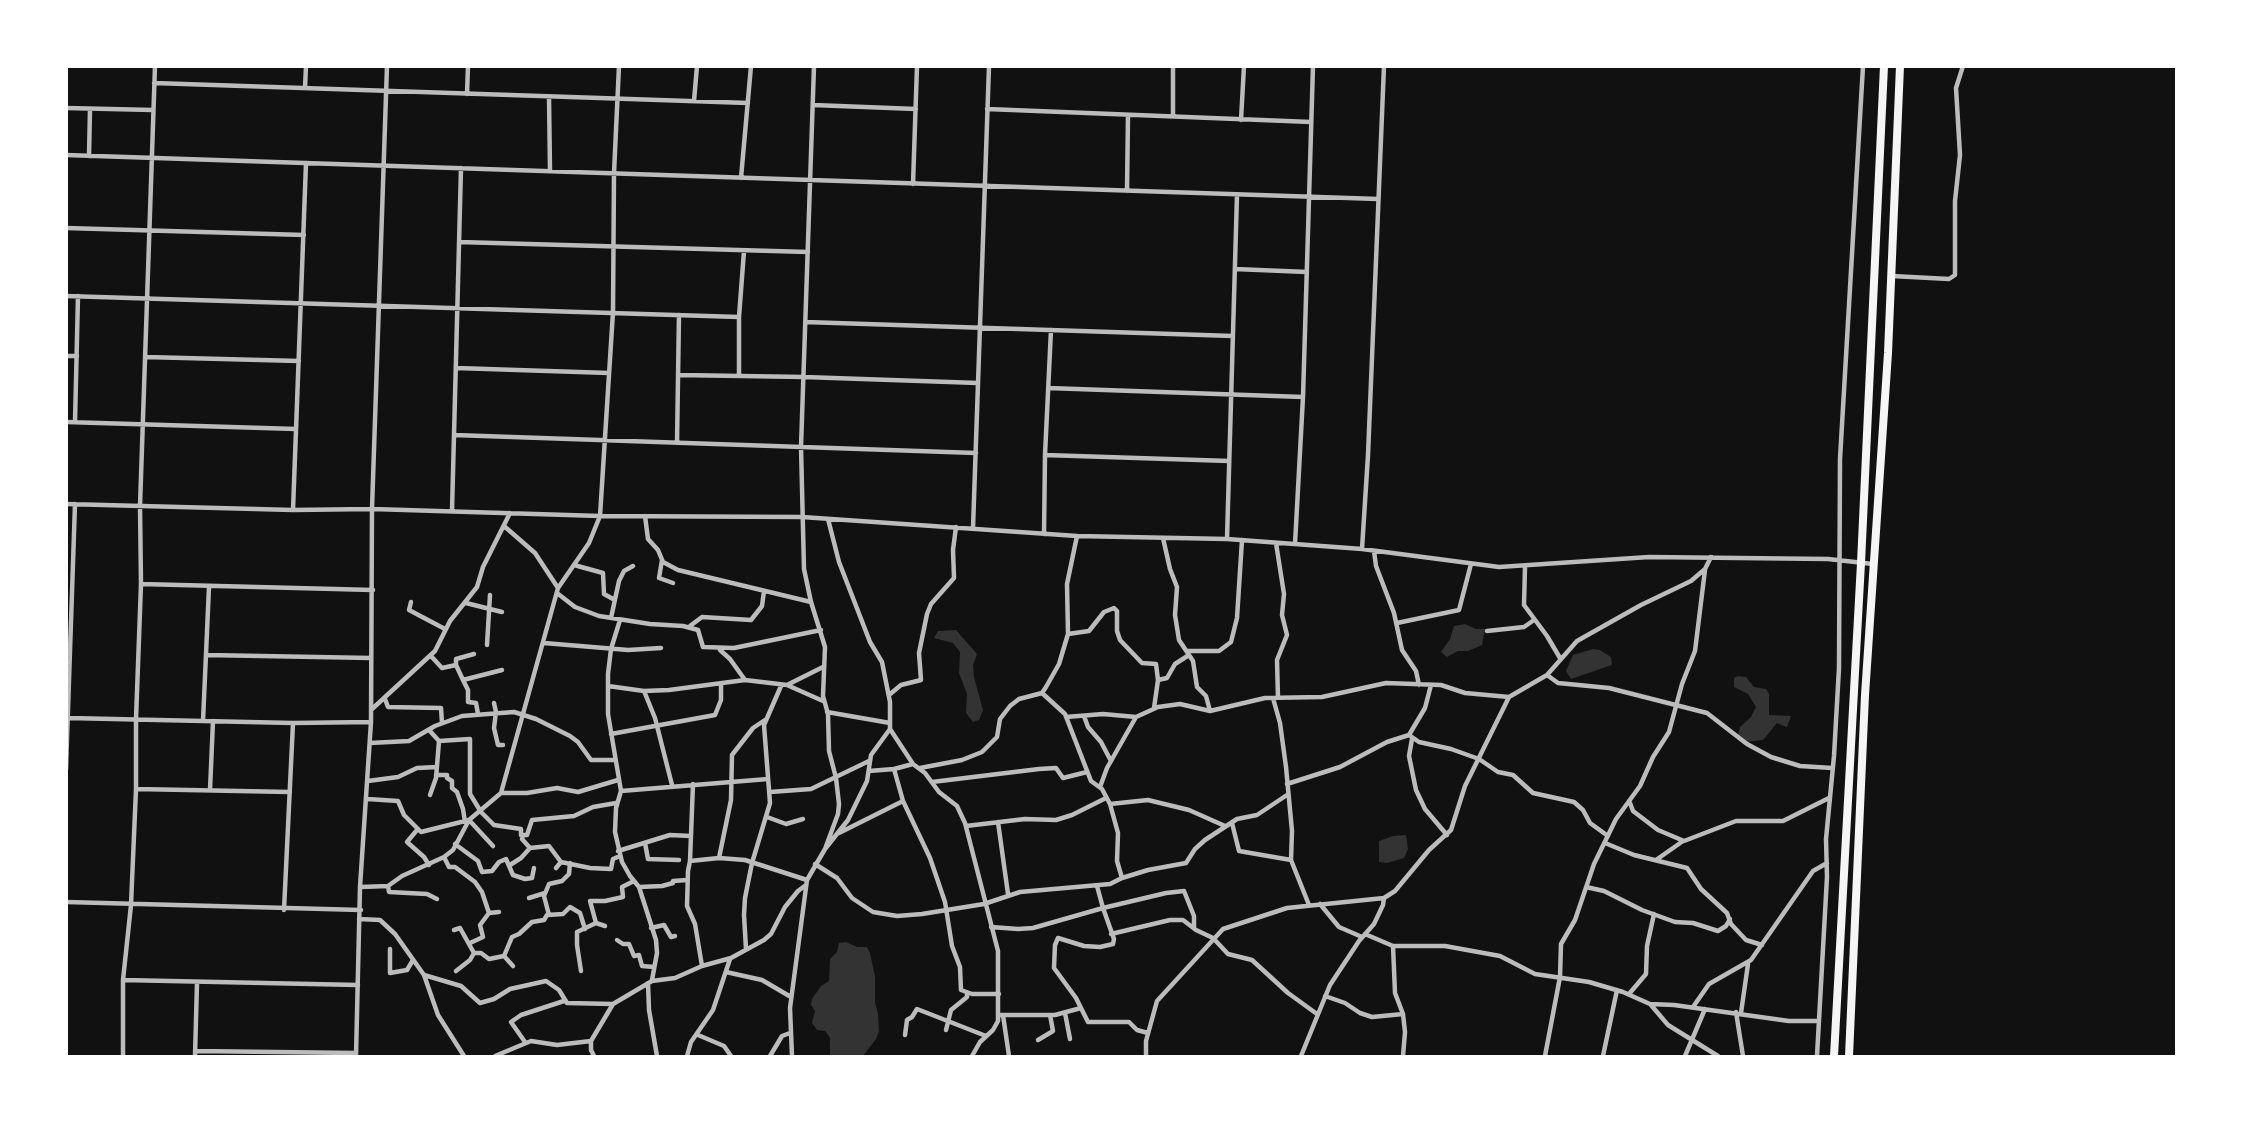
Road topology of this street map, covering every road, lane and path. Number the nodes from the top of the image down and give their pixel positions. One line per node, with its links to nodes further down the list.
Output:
1 (155, 66): 19 (street)
2 (306, 66): 20 (street)
3 (387, 66): 21 (street)
4 (468, 66): 22 (street)
5 (620, 66): 24 (street)
6 (696, 66): 25 (street)
7 (751, 66): 26 (street)
8 (814, 66): 27 (street)
9 (917, 66): 30 (street)
10 (989, 66): 31 (street)
11 (1173, 66): 34 (street)
12 (1244, 66): 35 (street)
13 (1313, 66): 36 (street)
14 (1384, 66): 52 (street)
15 (1863, 66): 125 (street)
16 (1884, 66): 126 (main road)
17 (1900, 66): 62 (main road)
18 (1963, 66): 62 (street)
19 (154, 83): 20 (street); 32 (street)
20 (305, 89): 21 (street)
21 (386, 91): 22 (street); 41 (street)
22 (467, 94): 23 (street)
23 (549, 97): 24 (street); 43 (street)
24 (618, 99): 25 (street); 44 (street)
25 (694, 100): 26 (street)
26 (748, 103): 45 (street)
27 (813, 106): 30 (street); 46 (street)
28 (66, 108): 29 (street)
29 (90, 109): 32 (street); 38 (street)
30 (916, 109): 47 (street)
31 (987, 109): 33 (street); 48 (street)
32 (153, 110): 39 (street)
33 (1128, 115): 34 (street); 49 (street)
34 (1173, 117): 35 (street)
35 (1241, 120): 36 (street)
36 (1311, 122): 51 (street)
37 (66, 155): 38 (street)
38 (89, 156): 39 (street)
39 (152, 158): 40 (street); 54 (street)
40 (306, 163): 41 (street); 55 (street)
41 (384, 165): 42 (street); 67 (street)
42 (461, 168): 43 (street); 56 (street)
43 (550, 171): 44 (street)
44 (614, 173): 45 (street); 57 (street)
45 (741, 178): 46 (street)
46 (810, 180): 47 (street); 59 (street)
47 (913, 184): 48 (street)
48 (985, 186): 49 (street); 73 (street)
49 (1127, 191): 50 (street)
50 (1237, 195): 51 (street); 60 (street)
51 (1309, 198): 52 (street); 61 (street)
52 (1378, 199): 121 (street)
53 (66, 228): 54 (street)
54 (149, 231): 55 (street); 65 (street)
55 (304, 235): 66 (street)
56 (459, 242): 57 (street); 68 (street)
57 (615, 245): 58 (street); 69 (street)
58 (744, 251): 59 (street); 71 (street)
59 (808, 252): 72 (street)
60 (1235, 270): 61 (street); 75 (street)
61 (1307, 272): 88 (street)
62 (1892, 276): 130 (main road)
63 (66, 296): 64 (street)
64 (78, 296): 65 (street); 77 (street)
65 (147, 298): 66 (street); 78 (street)
66 (301, 303): 67 (street); 79 (street)
67 (379, 305): 68 (street); 103 (street)
68 (457, 308): 69 (street); 80 (street)
69 (613, 312): 70 (street); 81 (street)
70 (679, 315): 71 (street); 82 (street)
71 (739, 317): 83 (street)
72 (805, 322): 73 (street); 84 (street)
73 (980, 328): 74 (street); 85 (street)
74 (1051, 330): 75 (street); 86 (street)
75 (1233, 336): 87 (street)
76 (66, 356): 77 (street)
77 (77, 356): 90 (street)
78 (145, 357): 79 (street); 91 (street)
79 (299, 361): 92 (street)
80 (456, 368): 81 (street); 93 (street)
81 (609, 373): 94 (street)
82 (678, 375): 83 (street); 95 (street)
83 (739, 376): 84 (street)
84 (804, 377): 85 (street); 96 (street)
85 (978, 383): 97 (street)
86 (1048, 388): 87 (street); 98 (street)
87 (1231, 394): 88 (street); 99 (street)
88 (1303, 397): 120 (street)
89 (66, 422): 90 (street)
90 (75, 422): 91 (street)
91 (143, 424): 92 (street); 102 (street)
92 (296, 429): 104 (street)
93 (454, 435): 94 (street); 105 (street)
94 (607, 440): 95 (street); 107 (street)
95 (677, 443): 96 (street)
96 (801, 447): 97 (street); 109 (street)
97 (976, 453): 113 (street)
98 (1045, 455): 99 (street); 114 (street)
99 (1229, 461): 117 (street)
100 (66, 504): 101 (street)
101 (75, 504): 102 (street); 133 (street)
102 (140, 506): 104 (street); 135 (street)
103 (372, 509): 104 (street); 105 (street); 137 (street)
104 (293, 510)
105 (452, 511): 106 (street)
106 (510, 513): 107 (street); 111 (street)
107 (600, 516): 108 (street); 127 (street)
108 (645, 516): 109 (street); 124 (street)
109 (802, 517): 110 (street); 143 (street)
110 (828, 519): 112 (street); 182 (street)
111 (504, 526): 138 (street); 144 (street)
112 (956, 527): 113 (street); 182 (street)
113 (973, 528): 114 (street)
114 (1044, 534): 115 (street)
115 (1077, 537): 116 (street); 155 (street)
116 (1163, 538): 117 (street); 162 (street)
117 (1227, 539): 118 (street)
118 (1242, 540): 119 (street); 162 (street)
119 (1276, 542): 120 (street); 184 (street)
120 (1295, 544): 121 (street)
121 (1362, 549): 122 (street)
122 (1374, 551): 129 (street); 150 (street)
123 (1710, 557): 125 (street); 131 (street); 132 (street)
124 (662, 559): 134 (street); 139 (street)
125 (1840, 560): 126 (street); 222 (street)
126 (1861, 563): 130 (street); 406 (main road)
127 (573, 565): 138 (street); 141 (street)
128 (633, 565): 141 (street)
129 (1471, 565): 131 (street); 150 (street)
130 (1874, 565): 407 (main road)
131 (1525, 567): 149 (street)
132 (1705, 569): 167 (street); 188 (street)
133 (70, 581): 158 (street)
134 (673, 583)
135 (141, 584): 136 (street); 200 (street)
136 (209, 587): 137 (street); 164 (street)
137 (373, 590): 166 (street)
138 (557, 591): 147 (street); 156 (street)
139 (764, 591): 143 (street); 151 (street)
140 (490, 595): 145 (street)
141 (613, 599): 147 (street)
142 (411, 602): 152 (street)
143 (811, 602): 153 (street)
144 (466, 603): 145 (street); 152 (street)
145 (489, 609): 146 (street); 157 (street)
146 (502, 612)
147 (611, 618): 148 (street)
148 (620, 620): 151 (street); 160 (street)
149 (1534, 620): 154 (street); 167 (street)
150 (1397, 623): 177 (street)
151 (689, 627): 161 (street)
152 (445, 629): 165 (street)
153 (821, 629): 161 (street); 169 (street)
154 (1487, 631)
155 (1068, 634): 174 (street); 181 (street)
156 (544, 643): 160 (street); 195 (street)
157 (487, 645)
158 (69, 648): 199 (street)
159 (661, 648): 160 (street)
160 (611, 649): 179 (street)
161 (718, 649): 173 (street)
162 (1187, 653): 174 (street); 191 (street)
163 (474, 654): 168 (street)
164 (206, 655): 166 (street); 202 (street)
165 (431, 656): 168 (street); 185 (street)
166 (371, 658): 190 (street)
167 (1560, 658): 171 (street)
168 (456, 665): 172 (street)
169 (823, 666): 176 (street); 186 (street)
170 (502, 670): 172 (street)
171 (1547, 675): 183 (street); 188 (street)
172 (463, 680): 194 (street)
173 (745, 680): 175 (street); 176 (street)
174 (1158, 680): 189 (street)
175 (721, 685): 180 (street); 207 (street)
176 (784, 685): 186 (street); 201 (street)
177 (1419, 685): 178 (street); 184 (street)
178 (1431, 685): 183 (street); 211 (street)
179 (608, 686): 180 (street); 210 (street)
180 (644, 691): 207 (street)
181 (1042, 693): 197 (street); 221 (street)
182 (889, 695): 208 (street)
183 (1509, 697): 215 (street)
184 (1275, 698): 191 (street); 235 (street)
185 (385, 699): 190 (street); 206 (street)
186 (824, 701): 193 (street)
187 (494, 703): 192 (street)
188 (1677, 706): 222 (street); 251 (street)
189 (1154, 708): 191 (street); 198 (street)
190 (371, 710): 204 (street)
191 (1210, 710)
192 (496, 712): 194 (street); 195 (street); 214 (street)
193 (827, 712): 208 (street); 228 (street)
194 (478, 714): 206 (street)
195 (522, 714): 216 (street); 243 (street)
196 (1084, 716): 197 (street); 198 (street); 218 (street)
197 (1066, 717): 226 (street)
198 (1136, 717): 218 (street)
199 (68, 718): 200 (street); 223 (street)
200 (136, 719): 202 (street); 238 (street)
201 (765, 720): 229 (street); 231 (street)
202 (203, 721): 203 (street)
203 (213, 721): 205 (street); 239 (street)
204 (371, 722): 205 (street); 213 (street)
205 (293, 723): 241 (street)
206 (442, 723): 209 (street)
207 (656, 725): 210 (street); 236 (street)
208 (890, 726): 217 (street); 219 (street)
209 (429, 730): 212 (street); 213 (street)
210 (611, 734): 216 (street)
211 (1411, 737): 215 (street); 235 (street); 264 (street)
212 (439, 741): 220 (street); 253 (street)
213 (370, 743): 232 (street)
214 (503, 745)
215 (1479, 759): 264 (street); 266 (street)
216 (615, 760): 230 (street)
217 (870, 761): 225 (street); 228 (street)
218 (1111, 761): 237 (street)
219 (913, 764): 221 (street); 224 (street)
220 (437, 767): 227 (street); 232 (street)
221 (920, 768): 233 (street)
222 (1832, 768): 246 (street)
223 (66, 769)
224 (894, 769): 225 (street); 249 (street)
225 (869, 771): 262 (street)
226 (1087, 772): 233 (street); 237 (street)
227 (436, 775): 244 (street); 256 (street)
228 (836, 778): 242 (street); 273 (street)
229 (768, 779): 231 (street); 242 (street)
230 (618, 780): 240 (street); 243 (street)
231 (731, 780): 234 (street); 276 (street)
232 (368, 781): 248 (street)
233 (931, 782): 259 (street)
234 (693, 784): 236 (street); 265 (street)
235 (1287, 784): 245 (street)
236 (672, 785): 240 (street)
237 (1101, 787): 247 (street)
238 (136, 789): 239 (street); 307 (street)
239 (210, 791): 241 (street)
240 (621, 791): 250 (street)
241 (290, 792): 311 (street)
242 (770, 792): 254 (street)
243 (501, 793): 253 (street)
244 (430, 795)
245 (1287, 795): 258 (street); 278 (street)
246 (1830, 797): 267 (street); 284 (street)
247 (1106, 798): 252 (street); 257 (street)
248 (367, 799): 261 (street); 296 (street)
249 (903, 801): 262 (street); 310 (street)
250 (617, 803): 263 (street); 274 (street)
251 (1630, 803): 266 (street); 267 (street)
252 (1110, 804): 260 (street); 290 (street)
253 (481, 812): 256 (street); 263 (street)
254 (767, 817): 255 (street); 283 (street)
255 (803, 819)
256 (467, 821): 261 (street); 270 (street); 271 (street)
257 (998, 822): 259 (street); 300 (street)
258 (1232, 823): 260 (street); 278 (street)
259 (966, 826): 305 (street)
260 (1226, 827): 290 (street)
261 (417, 830): 285 (street)
262 (839, 833): 273 (street)
263 (523, 835): 272 (street)
264 (1447, 835): 302 (street)
265 (691, 836): 268 (street); 280 (street)
266 (1608, 836): 269 (street)
267 (1684, 841): 279 (street)
268 (645, 843): 274 (street); 277 (street)
269 (1605, 843): 279 (street); 298 (street)
270 (455, 844): 275 (street); 287 (street)
271 (493, 846)
272 (530, 848): 281 (street); 287 (street)
273 (825, 849): 286 (street)
274 (619, 853): 282 (street); 292 (street)
275 (444, 857): 285 (street); 314 (street)
276 (719, 858): 280 (street); 283 (street)
277 (680, 860)
278 (1291, 860): 308 (street)
279 (1656, 860): 318 (street)
280 (690, 861): 291 (street)
281 (561, 862): 282 (street); 289 (street)
282 (570, 863): 299 (street)
283 (752, 863): 293 (street); 335 (street)
284 (1827, 863): 332 (street); 372 (street)
285 (429, 864): 294 (street)
286 (815, 864): 293 (street); 310 (street)
287 (510, 865): 288 (street)
288 (534, 868)
289 (556, 868)
290 (1122, 878): 295 (street)
291 (687, 880): 297 (street); 342 (street)
292 (634, 881): 297 (street); 319 (street)
293 (807, 882): 335 (street); 358 (street)
294 (388, 886): 296 (street); 303 (street)
295 (1097, 886): 300 (street); 309 (street)
296 (360, 887): 312 (street)
297 (639, 887): 322 (street)
298 (1586, 887): 315 (street); 348 (street)
299 (545, 893): 301 (street); 316 (street)
300 (1008, 894): 305 (street)
301 (529, 898)
302 (1384, 898): 306 (street); 328 (street)
303 (437, 899)
304 (66, 902): 307 (street)
305 (984, 904): 310 (street); 321 (street)
306 (1319, 904): 308 (street); 328 (street)
307 (131, 905): 311 (street); 349 (street)
308 (1310, 905): 329 (street)
309 (1103, 908): 321 (street); 323 (street); 326 (street)
310 (947, 909): 354 (street)
311 (284, 910): 312 (street)
312 (360, 910): 317 (street)
313 (499, 912): 314 (street)
314 (489, 913): 331 (street)
315 (1654, 914): 318 (street); 356 (street)
316 (549, 915): 324 (street); 337 (street)
317 (359, 919): 339 (street); 352 (street)
318 (1730, 919): 332 (street)
319 (596, 923): 320 (street); 324 (street)
320 (605, 926)
321 (991, 927): 355 (street)
322 (651, 928): 327 (street); 343 (street)
323 (1194, 928): 326 (street); 329 (street)
324 (585, 929): 345 (street)
325 (454, 930): 331 (street)
326 (1111, 934): 363 (street)
327 (676, 936)
328 (1364, 936): 333 (street); 357 (street)
329 (1213, 938): 370 (street); 375 (street)
330 (617, 940): 343 (street)
331 (470, 943): 336 (street)
332 (1762, 945): 340 (street)
333 (1393, 946): 348 (street); 367 (street)
334 (390, 949): 339 (street)
335 (746, 949): 338 (street)
336 (474, 953): 337 (street); 344 (street)
337 (504, 956): 341 (street)
338 (731, 958): 342 (street); 346 (street)
339 (413, 960): 347 (street)
340 (1748, 963): 362 (street); 366 (street)
341 (513, 966)
342 (702, 966): 350 (street)
343 (654, 968): 350 (street)
344 (456, 971)
345 (581, 971)
346 (726, 972): 358 (street); 376 (street)
347 (424, 975): 359 (street); 387 (street)
348 (1560, 977): 353 (street); 400 (street)
349 (123, 980): 351 (street); 386 (street)
350 (650, 982): 360 (street); 390 (street)
351 (197, 983): 352 (street); 384 (street)
352 (358, 985): 385 (street)
353 (1617, 990): 356 (street); 401 (street)
354 (967, 993): 355 (street); 371 (street)
355 (999, 994): 368 (street)
356 (1629, 995): 361 (street)
357 (1325, 996): 367 (street); 370 (street)
358 (791, 997): 374 (street)
359 (564, 1001): 360 (street); 383 (street)
360 (613, 1004): 381 (street)
361 (1650, 1004): 362 (street); 382 (street)
362 (1693, 1007): 364 (street)
363 (1080, 1008): 365 (street); 375 (street)
364 (1705, 1009): 366 (street); 382 (street)
365 (1065, 1013): 369 (street); 380 (street)
366 (1738, 1013): 372 (street); 404 (street)
367 (1403, 1014): 399 (street)
368 (1001, 1015): 369 (street); 378 (street); 396 (street)
369 (1050, 1015): 379 (street)
370 (1317, 1015): 398 (street)
371 (948, 1021): 373 (street); 377 (street); 378 (street)
372 (1819, 1021): 405 (street)
373 (946, 1030)
374 (790, 1033): 393 (street); 394 (street)
375 (1148, 1033): 397 (street)
376 (698, 1035): 391 (street); 392 (street)
377 (905, 1035)
378 (986, 1036): 395 (street)
379 (1038, 1040)
380 (1070, 1040)
381 (591, 1041): 383 (street); 389 (street)
382 (1692, 1041): 402 (street); 403 (street)
383 (525, 1042): 388 (street)
384 (195, 1054): 385 (street)
385 (356, 1055)
386 (122, 1056)
387 (461, 1056)
388 (495, 1056)
389 (594, 1056)
390 (657, 1056)
391 (687, 1056)
392 (731, 1056)
393 (771, 1056)
394 (792, 1056)
395 (972, 1056)
396 (1009, 1056)
397 (1144, 1056)
398 (1301, 1056)
399 (1403, 1056)
400 (1545, 1056)
401 (1603, 1056)
402 (1685, 1056)
403 (1718, 1056)
404 (1743, 1056)
405 (1817, 1056)
406 (1833, 1056)
407 (1849, 1056)

